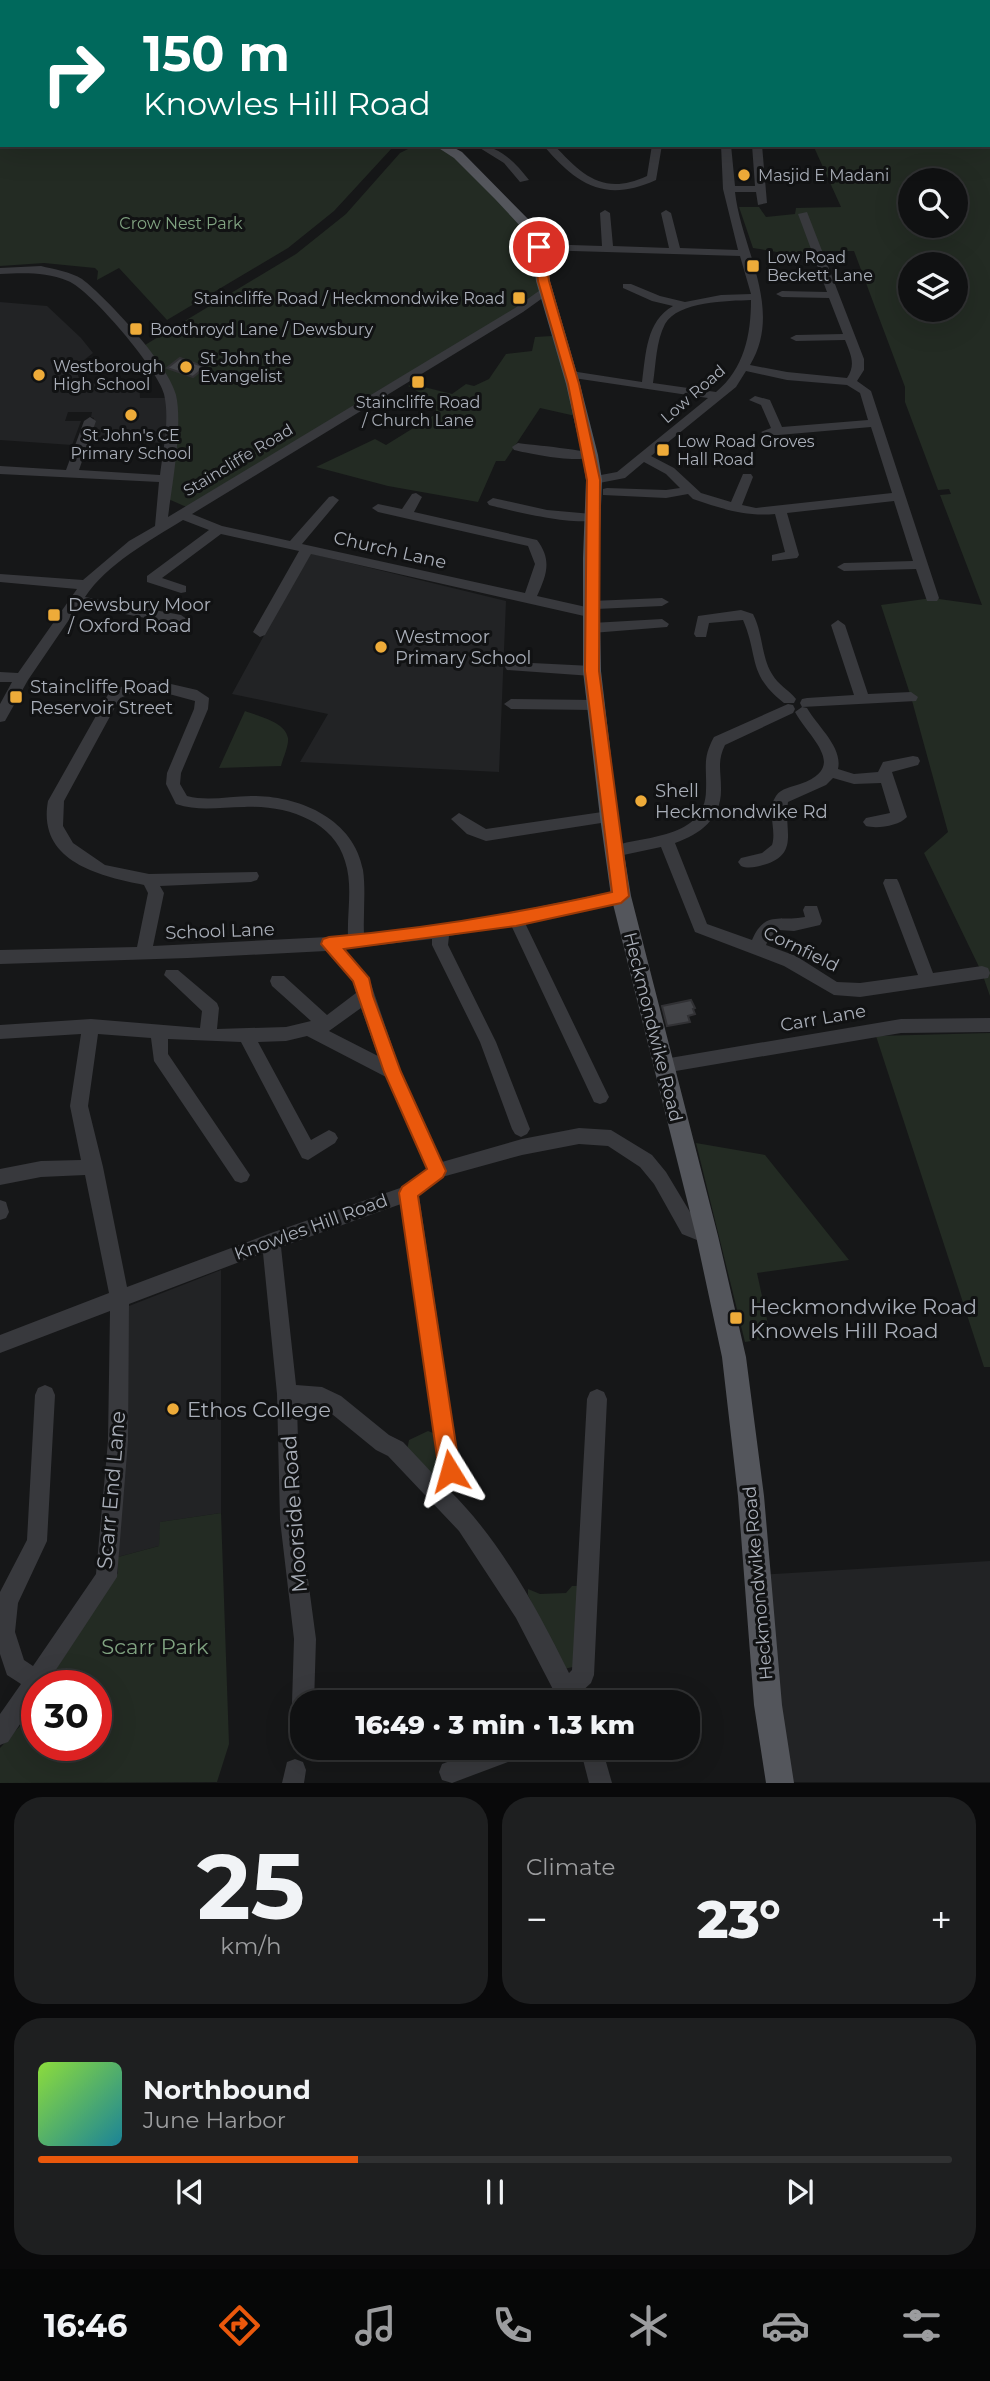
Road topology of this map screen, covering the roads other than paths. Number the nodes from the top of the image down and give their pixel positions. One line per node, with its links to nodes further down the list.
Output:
1 (444, 147): 14 (main road, Heckmondwike Road)
2 (484, 147): 7 (street)
3 (550, 147): 4 (street)
4 (657, 147)
5 (726, 147): 8 (street, Low Road)
6 (757, 147): 9 (street)
7 (524, 180)
8 (728, 189): 9 (street); 17 (street, Low Road)
9 (761, 189): 10 (street)
10 (762, 203)
11 (666, 213): 16 (street)
12 (604, 214): 15 (street)
13 (803, 214): 22 (street)
14 (539, 247): 15 (street); 20 (main road, Heckmondwike Road)
15 (608, 249): 16 (street)
16 (675, 251): 17 (street)
17 (746, 253): 23 (street, Low Road)
18 (0, 271): 43 (street)
19 (627, 286): 24 (street)
20 (547, 290): 30 (main road, Heckmondwike Road); 54 (street, Staincliffe Road)
21 (782, 294): 22 (street)
22 (832, 295): 27 (street)
23 (757, 297): 25 (street); 29 (street, Low Road)
24 (656, 299): 25 (street); 26 (street)
25 (687, 306): 26 (street)
26 (662, 320): 32 (street)
27 (848, 337): 28 (street); 31 (street)
28 (796, 338)
29 (745, 367): 31 (street); 33 (street, Low Road)
30 (571, 375): 32 (street); 38 (main road, Heckmondwike Road)
31 (850, 382): 36 (street)
32 (647, 384): 33 (street)
33 (719, 396): 39 (street, Low Road)
34 (755, 400): 36 (street)
35 (90, 421): 41 (street)
36 (874, 423): 46 (street)
37 (518, 447): 38 (street)
38 (590, 455): 44 (main road, Heckmondwike Road)
39 (642, 457): 44 (street, Low Road); 45 (street)
40 (0, 470): 41 (street)
41 (71, 474): 43 (street)
42 (747, 477): 52 (street)
43 (167, 479): 48 (street)
44 (600, 486): 45 (street); 56 (main road, Heckmondwike Road)
45 (689, 490): 52 (street)
46 (900, 496): 53 (street); 62 (street)
47 (416, 497): 55 (street)
48 (166, 498): 54 (street, Church Lane); 57 (street)
49 (333, 500): 59 (street)
50 (494, 502): 56 (street)
51 (377, 508): 55 (street)
52 (735, 508): 53 (street)
53 (780, 510): 61 (street)
54 (186, 512): 57 (street, Staincliffe Road); 58 (street, Church Lane)
55 (405, 514): 68 (street)
56 (592, 518): 71 (main road, Heckmondwike Road)
57 (161, 526): 65 (street, Staincliffe Road)
58 (219, 529): 59 (street, Church Lane); 66 (street)
59 (293, 546): 60 (street, Church Lane)
60 (307, 549): 68 (street, Church Lane); 75 (street)
61 (777, 558)
62 (922, 565): 63 (street); 67 (street)
63 (844, 567)
64 (0, 578): 65 (street)
65 (86, 585): 69 (street, Staincliffe Road)
66 (181, 589)
67 (932, 598)
68 (529, 599): 71 (street, Church Lane)
69 (76, 600): 72 (street); 80 (street, Staincliffe Road)
70 (662, 602): 71 (street)
71 (592, 616): 73 (street); 78 (main road, Heckmondwike Road)
72 (181, 620)
73 (662, 624)
74 (838, 625): 82 (street)
75 (260, 632)
76 (701, 634): 85 (street)
77 (512, 667): 78 (street)
78 (592, 671): 84 (main road, Heckmondwike Road)
79 (0, 677): 80 (street)
80 (22, 678): 86 (street, Staincliffe Road)
81 (911, 697): 82 (street)
82 (863, 700): 85 (street)
83 (512, 704): 84 (street)
84 (595, 705): 90 (main road, Heckmondwike Road)
85 (797, 706): 88 (street); 93 (street)
86 (0, 717)
87 (914, 761): 89 (street)
88 (830, 772): 89 (street); 95 (street)
89 (886, 777): 92 (street)
90 (609, 817): 91 (street); 94 (main road, Heckmondwike Road)
91 (459, 819)
92 (871, 822)
93 (666, 839): 94 (street); 105 (street, Cornfield)
94 (614, 851): 99 (main road, Heckmondwike Road)
95 (746, 862)
96 (251, 876): 97 (street)
97 (149, 880): 103 (street); 106 (street)
98 (891, 883): 111 (street)
99 (621, 896): 101 (street, School Lane); 120 (main road, Heckmondwike Road)
100 (810, 910): 105 (street)
101 (516, 920): 102 (street, School Lane); 122 (street)
102 (441, 930): 103 (street, School Lane); 123 (street)
103 (356, 942): 104 (street, School Lane)
104 (329, 944): 106 (street, School Lane); 112 (street)
105 (757, 948): 111 (street, Cornfield)
106 (144, 952): 107 (street, School Lane)
107 (0, 957)
108 (982, 974): 111 (street, Cornfield)
109 (173, 975): 118 (street)
110 (278, 981): 115 (street)
111 (928, 981)
112 (365, 996): 115 (street); 121 (street)
113 (91, 1026): 116 (street); 117 (street); 125 (street, Scarr End Lane)
114 (990, 1026): 120 (street, Carr Lane)
115 (319, 1027): 119 (street); 121 (street)
116 (0, 1032)
117 (159, 1033): 118 (street); 127 (street)
118 (208, 1035): 119 (street)
119 (247, 1037): 124 (street)
120 (664, 1066): 130 (main road, Heckmondwike Road)
121 (392, 1072): 126 (street)
122 (600, 1097)
123 (521, 1129)
124 (330, 1138)
125 (94, 1167): 128 (street); 132 (street, Scarr End Lane)
126 (437, 1171): 129 (street, Knowles Hill Road); 130 (street, Knowles Hill Road)
127 (241, 1175)
128 (0, 1178)
129 (409, 1193): 131 (street, Knowles Hill Road); 137 (street)
130 (707, 1236): 149 (main road, Heckmondwike Road)
131 (271, 1241): 132 (street, Knowles Hill Road); 134 (street, Moorside Road)
132 (120, 1299): 133 (street, Knowles Hill Road); 138 (street, Scarr End Lane)
133 (0, 1344)
134 (287, 1394): 137 (street); 140 (street, Moorside Road)
135 (44, 1395): 139 (street)
136 (597, 1399): 142 (street)
137 (437, 1491): 141 (street)
138 (44, 1670)
139 (21, 1671)
140 (303, 1690)
141 (566, 1690)
142 (574, 1690)
143 (21, 1704): 144 (street, Scarr End Lane)
144 (0, 1734)
145 (483, 1760): 147 (street)
146 (594, 1760): 148 (street)
147 (450, 1772)
148 (601, 1783)
149 (780, 1783)

